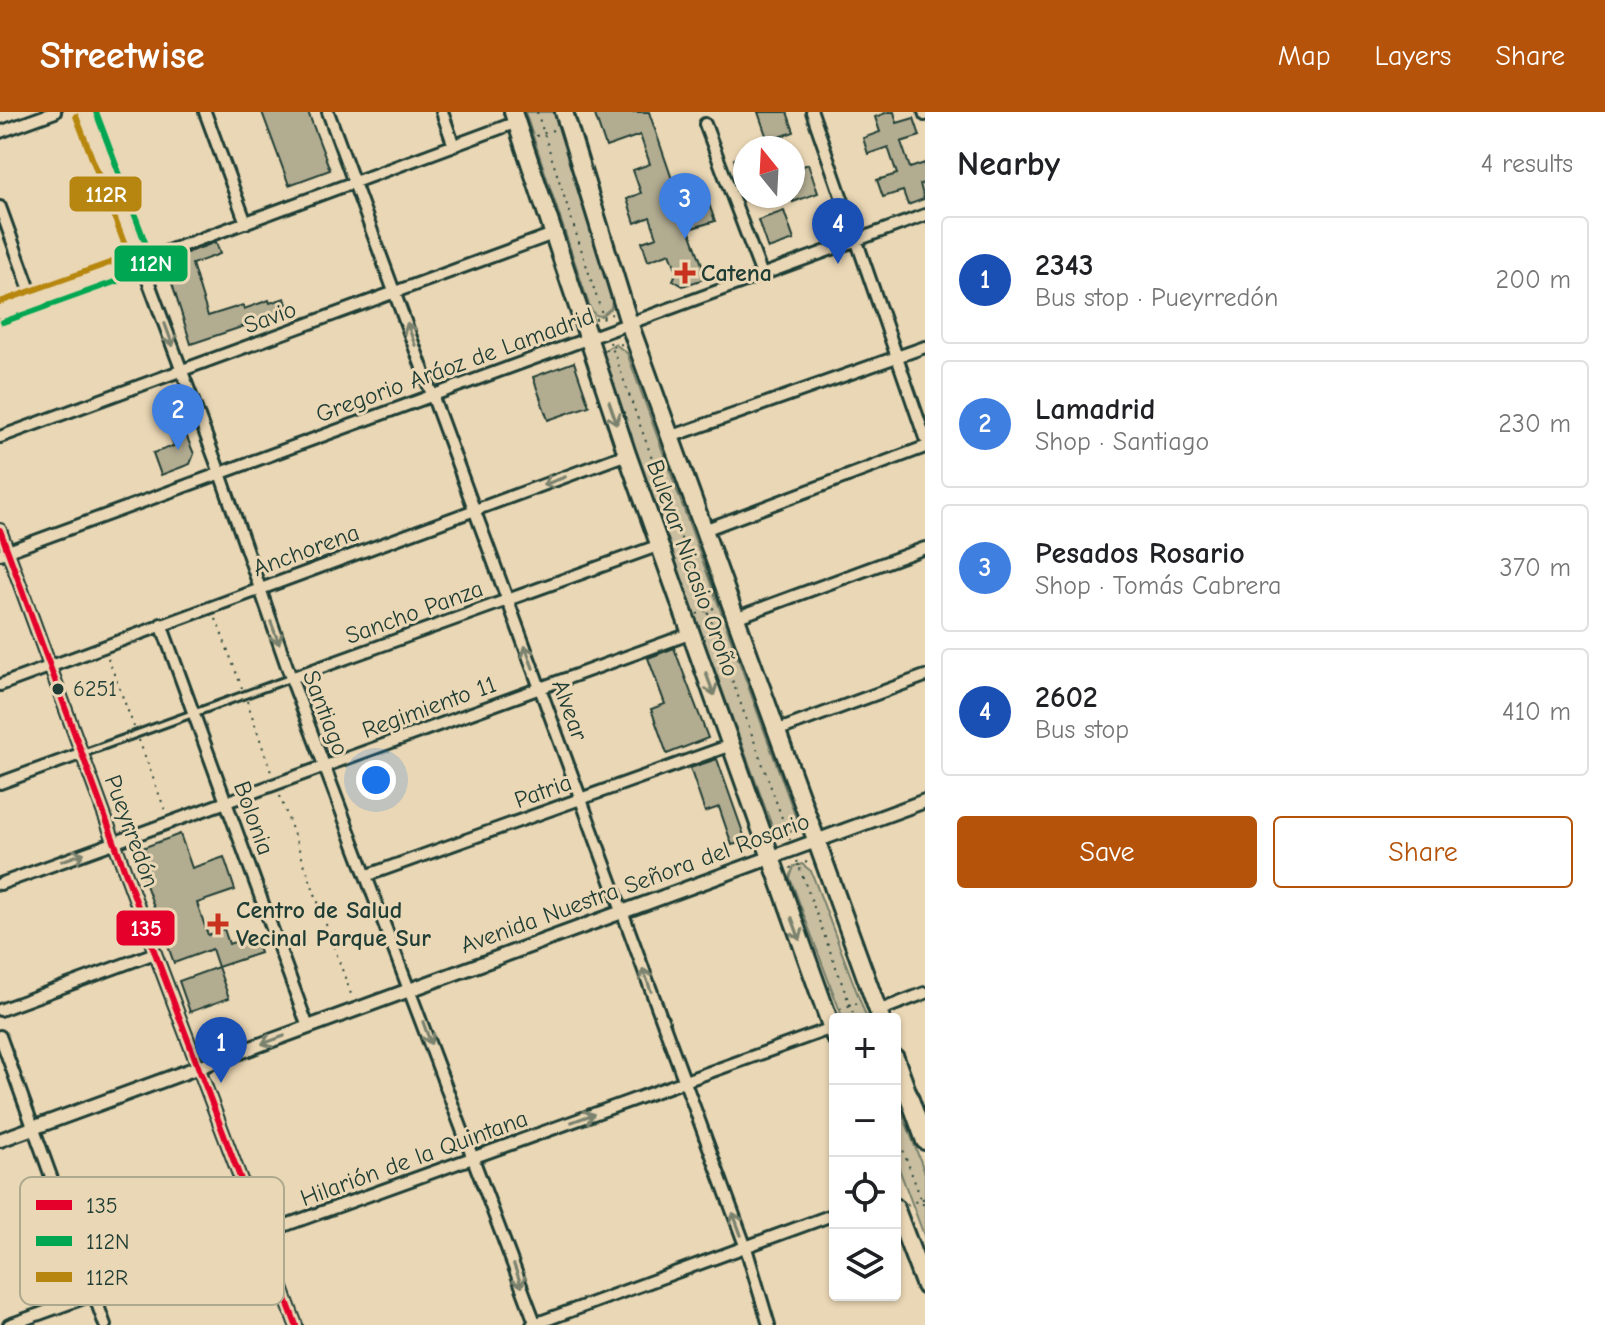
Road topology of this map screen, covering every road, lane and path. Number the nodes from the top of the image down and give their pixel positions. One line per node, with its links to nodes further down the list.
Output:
1 (55, 112): 11 (street)
2 (85, 112): 21 (street, Santiago)
3 (205, 112): 18 (street)
4 (328, 112): 15 (street, Alvear)
5 (442, 112): 14 (street)
6 (537, 112): 12 (path)
7 (812, 112): 20 (street)
8 (515, 117): 13 (main road, Bulevar Nicasio Oroño); 14 (street)
9 (566, 118): 12 (path); 27 (main road, Bulevar Nicasio Oroño)
10 (705, 124): 22 (street)
11 (0, 132)
12 (544, 133): 13 (path); 26 (path)
13 (523, 140): 19 (main road, Bulevar Nicasio Oroño)
14 (454, 146): 15 (street)
15 (354, 183): 18 (street); 23 (street, Alvear)
16 (0, 207): 24 (street)
17 (925, 215): 20 (street, Gregorio Aráoz de Lamadrid)
18 (246, 223): 21 (street)
19 (553, 234): 23 (street, Savio); 28 (main road, Bulevar Nicasio Oroño)
20 (858, 240): 22 (street, Gregorio Aráoz de Lamadrid); 31 (street)
21 (142, 262): 24 (street); 32 (street, Santiago, one-way to 32)
22 (762, 275): 27 (street, Gregorio Aráoz de Lamadrid)
23 (396, 292): 32 (street, Savio); 33 (street, Alvear, one-way to 23)
24 (34, 301): 25 (street)
25 (0, 313)
26 (603, 317): 27 (path); 28 (path)
27 (629, 324): 28 (street, Gregorio Aráoz de Lamadrid); 30 (path); 36 (main road, Bulevar Nicasio Oroño)
28 (588, 339): 30 (path); 33 (street, Gregorio Aráoz de Lamadrid); 38 (main road, Bulevar Nicasio Oroño, one-way to 38)
29 (925, 347): 31 (street)
30 (611, 348): 39 (path)
31 (895, 358): 35 (street); 36 (street)
32 (181, 371): 34 (street, Savio); 40 (street, Santiago)
33 (433, 395): 40 (street, Gregorio Aráoz de Lamadrid); 41 (street, Alvear)
34 (0, 437)
35 (925, 438)
36 (673, 445): 39 (path); 43 (main road, Bulevar Nicasio Oroño)
37 (925, 447): 43 (street)
38 (630, 461): 39 (path); 41 (street, Anchorena, one-way to 41); 44 (main road, Bulevar Nicasio Oroño)
39 (652, 461): 51 (path)
40 (220, 473): 46 (street, Gregorio Aráoz de Lamadrid); 47 (street, Santiago)
41 (472, 510): 47 (street, Anchorena); 48 (street, Alvear)
42 (0, 530): 46 (street, Pueyrredón)
43 (704, 530): 50 (main road, Bulevar Nicasio Oroño)
44 (660, 545): 48 (street, Sancho Panza); 53 (main road, Bulevar Nicasio Oroño)
45 (925, 548): 50 (street)
46 (4, 553): 54 (street, Pueyrredón)
47 (259, 589): 49 (street, Anchorena); 56 (street, Santiago, one-way to 56)
48 (508, 600): 56 (street, Sancho Panza); 58 (street, Alvear, one-way to 48)
49 (211, 607): 52 (street, Anchorena); 59 (path)
50 (733, 610): 51 (path); 61 (main road, Bulevar Nicasio Oroño)
51 (707, 611): 53 (path); 70 (path)
52 (161, 624): 54 (street, Anchorena); 60 (street, Bolonia)
53 (689, 625): 58 (street, Regimiento 11); 62 (main road, Bulevar Nicasio Oroño, one-way to 62)
54 (49, 667): 57 (street, Anchorena); 63 (street, Pueyrredón)
55 (925, 676): 61 (street)
56 (291, 678): 59 (lane, Sancho Panza); 64 (street, Santiago)
57 (0, 685)
58 (540, 688): 64 (street, Regimiento 11); 67 (street, Alvear)
59 (245, 695): 60 (lane, Sancho Panza); 66 (path)
60 (194, 713): 63 (lane, Sancho Panza); 69 (street, Bolonia)
61 (776, 731): 71 (main road, Bulevar Nicasio Oroño)
62 (731, 745): 67 (street, Patria); 73 (main road, Bulevar Nicasio Oroño)
63 (83, 753): 65 (street, Sancho Panza); 72 (street, Pueyrredón)
64 (325, 766): 66 (street, Regimiento 11); 75 (street, Santiago)
65 (0, 783)
66 (275, 784): 69 (street, Regimiento 11); 82 (path)
67 (581, 799): 75 (street, Patria); 77 (street, Alvear)
68 (925, 801): 71 (street, Avenida Nuestra Señora del Rosario)
69 (226, 802): 72 (street, Regimiento 11); 88 (street, Bolonia)
70 (787, 834): 71 (path); 73 (path)
71 (817, 841): 73 (street, Avenida Nuestra Señora del Rosario); 74 (path); 83 (main road, Bulevar Nicasio Oroño)
72 (115, 842): 76 (street, Regimiento 11, one-way to 72); 78 (street, Pueyrredón)
73 (771, 857): 74 (path); 77 (street, Avenida Nuestra Señora del Rosario); 87 (main road, Bulevar Nicasio Oroño, one-way to 87)
74 (799, 865): 81 (path)
75 (368, 875): 79 (street, Santiago)
76 (0, 884)
77 (623, 912): 79 (street, Avenida Nuestra Señora del Rosario); 93 (street, Alvear, one-way to 77)
78 (155, 953): 84 (street); 91 (street, Pueyrredón)
79 (411, 989): 82 (street, Avenida Nuestra Señora del Rosario); 98 (street, Santiago, one-way to 98)
80 (925, 993): 83 (street)
81 (850, 1005): 83 (path); 85 (path); 86 (path)
82 (356, 1009): 88 (street, Avenida Nuestra Señora del Rosario)
83 (877, 1009)
84 (0, 1010)
85 (843, 1013)
86 (853, 1013)
87 (829, 1021)
88 (308, 1027): 91 (street, Avenida Nuestra Señora del Rosario, one-way to 91)
89 (829, 1028): 93 (street, Hilarión de la Quintana)
90 (0, 1036): 94 (street)
91 (199, 1067): 94 (street, Avenida Nuestra Señora del Rosario); 100 (street, Pueyrredón)
92 (901, 1075): 96 (main road)
93 (685, 1081): 98 (street, Hilarión de la Quintana, one-way to 93); 107 (street, Alvear, one-way to 93)
94 (35, 1127): 95 (street, Avenida Nuestra Señora del Rosario); 99 (street)
95 (0, 1140)
96 (925, 1141)
97 (901, 1143): 101 (path)
98 (474, 1158): 106 (street, Hilarión de la Quintana); 115 (street, Santiago, one-way to 115)
99 (53, 1177)
100 (240, 1177)
101 (923, 1199): 102 (path); 103 (path)
102 (901, 1206)
103 (925, 1210)
104 (829, 1216): 107 (street)
105 (901, 1224): 108 (main road)
106 (284, 1226)
107 (746, 1248): 115 (street); 116 (street, Alvear)
108 (925, 1286)
109 (284, 1293): 114 (street, Pueyrredón)
110 (64, 1305): 112 (street, Hilarión de la Quintana)
111 (98, 1305): 113 (street)
112 (9, 1325)
113 (105, 1325)
114 (296, 1325)
115 (534, 1325)
116 (769, 1325)

